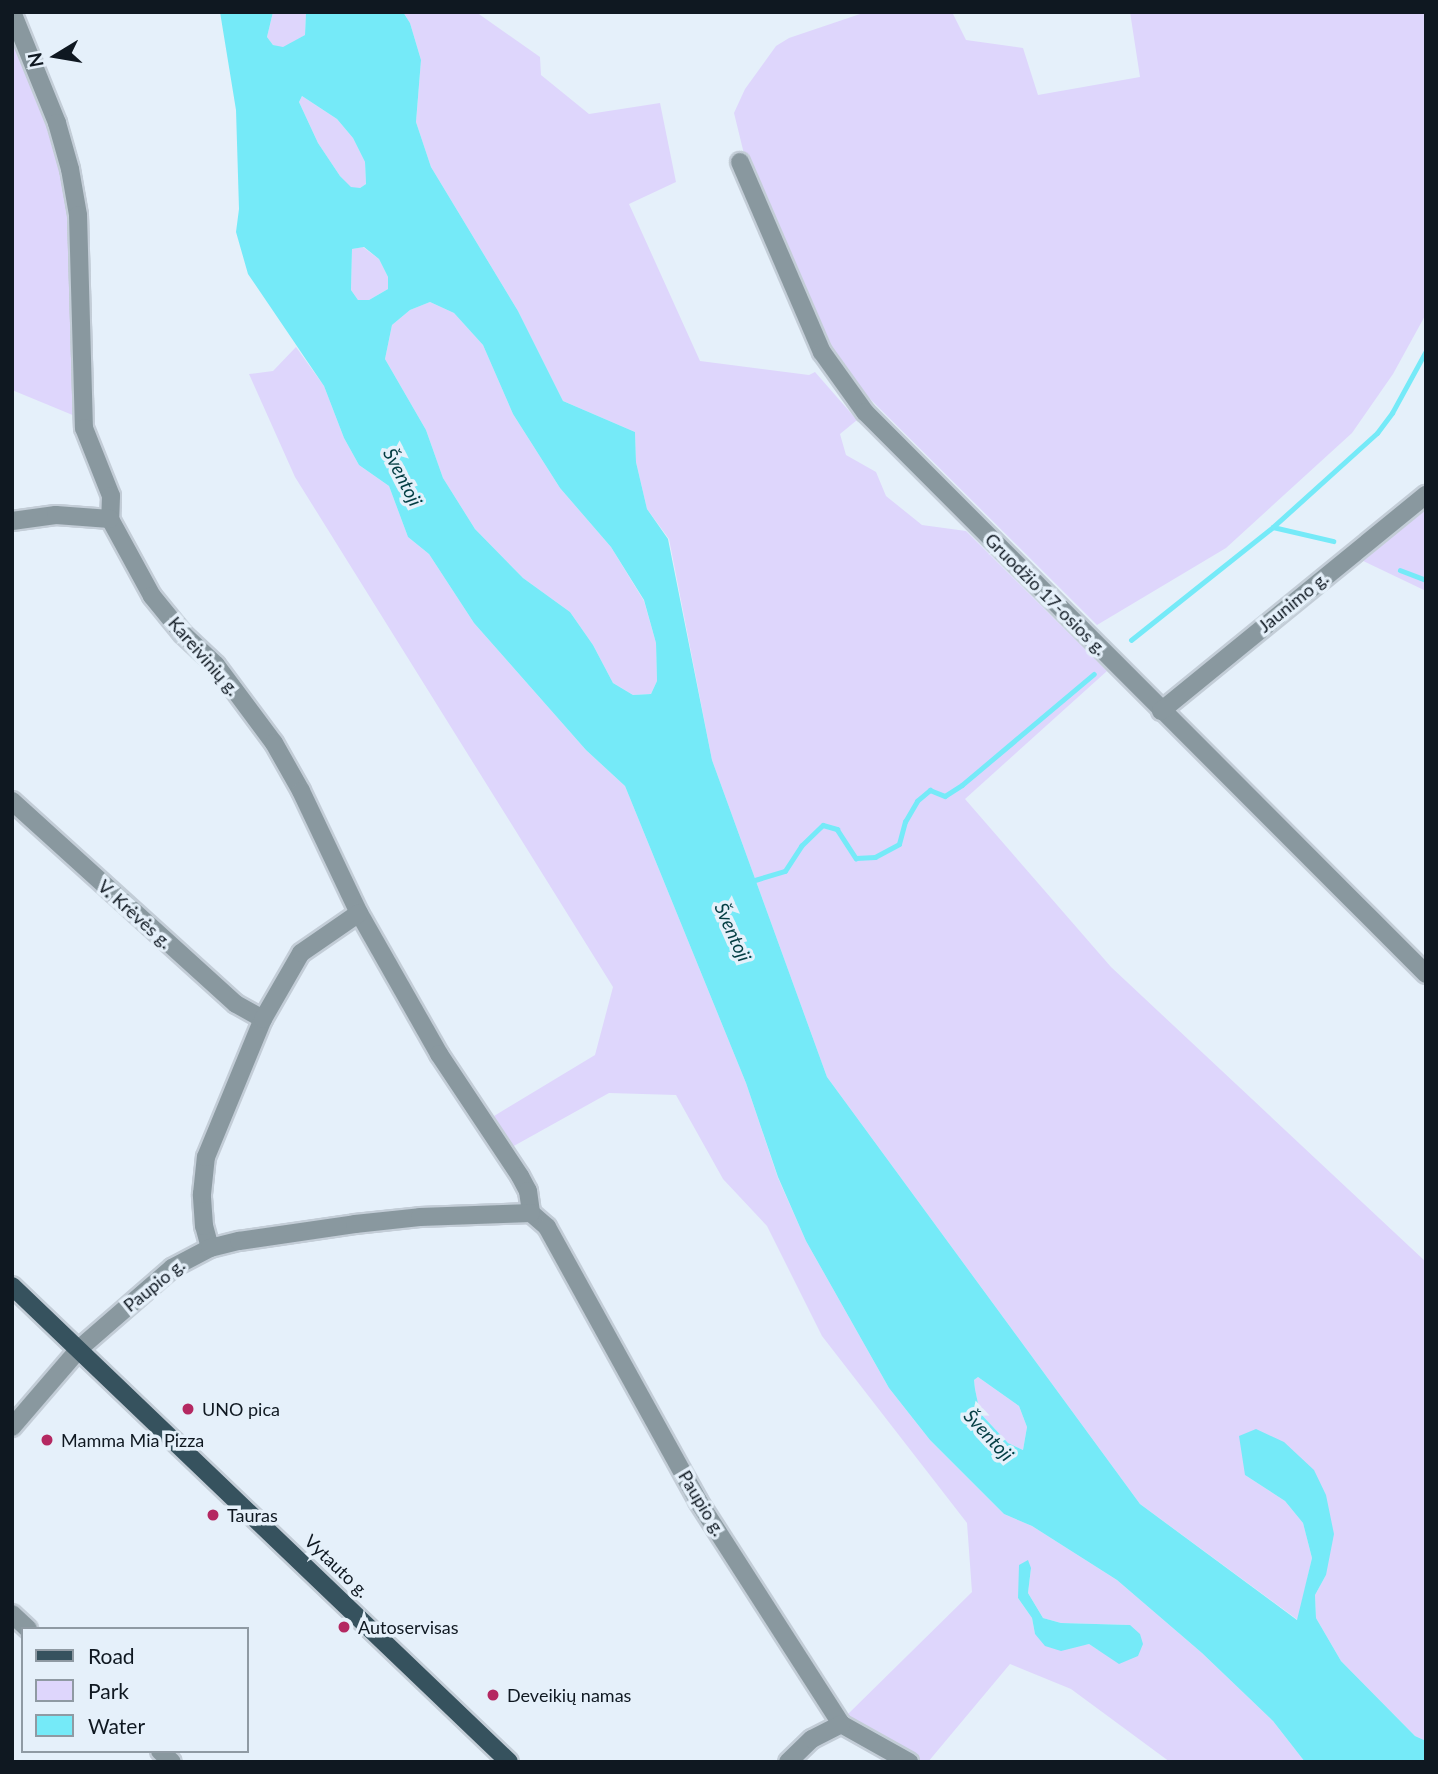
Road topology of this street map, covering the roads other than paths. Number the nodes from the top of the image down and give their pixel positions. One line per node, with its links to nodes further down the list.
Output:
1 (12, 12): 4 (street, Kareivinių g.)
2 (740, 162): 6 (street, Gruodžio 17-osios g.)
3 (1426, 495): 6 (street, Jaunimo g.)
4 (110, 519): 5 (street); 8 (street, Kareivinių g.)
5 (12, 521)
6 (1161, 711): 9 (street, Gruodžio 17-osios g.)
7 (12, 801): 10 (street, V. Krėvės g.)
8 (359, 913): 10 (street); 11 (street, Paupio g.)
9 (1426, 974)
10 (262, 1019): 12 (street)
11 (531, 1213): 12 (street, Paupio g.); 18 (street, Paupio g.)
12 (210, 1248): 14 (street, Paupio g.)
13 (12, 1286): 14 (main road, Vytauto g.)
14 (80, 1348): 15 (street, Paupio g.); 19 (main road, Vytauto g.)
15 (12, 1427)
16 (12, 1614): 17 (street)
17 (26, 1627)
18 (841, 1724): 20 (street); 21 (street, Paupio g.)
19 (509, 1762)
20 (788, 1762)
21 (909, 1762)

